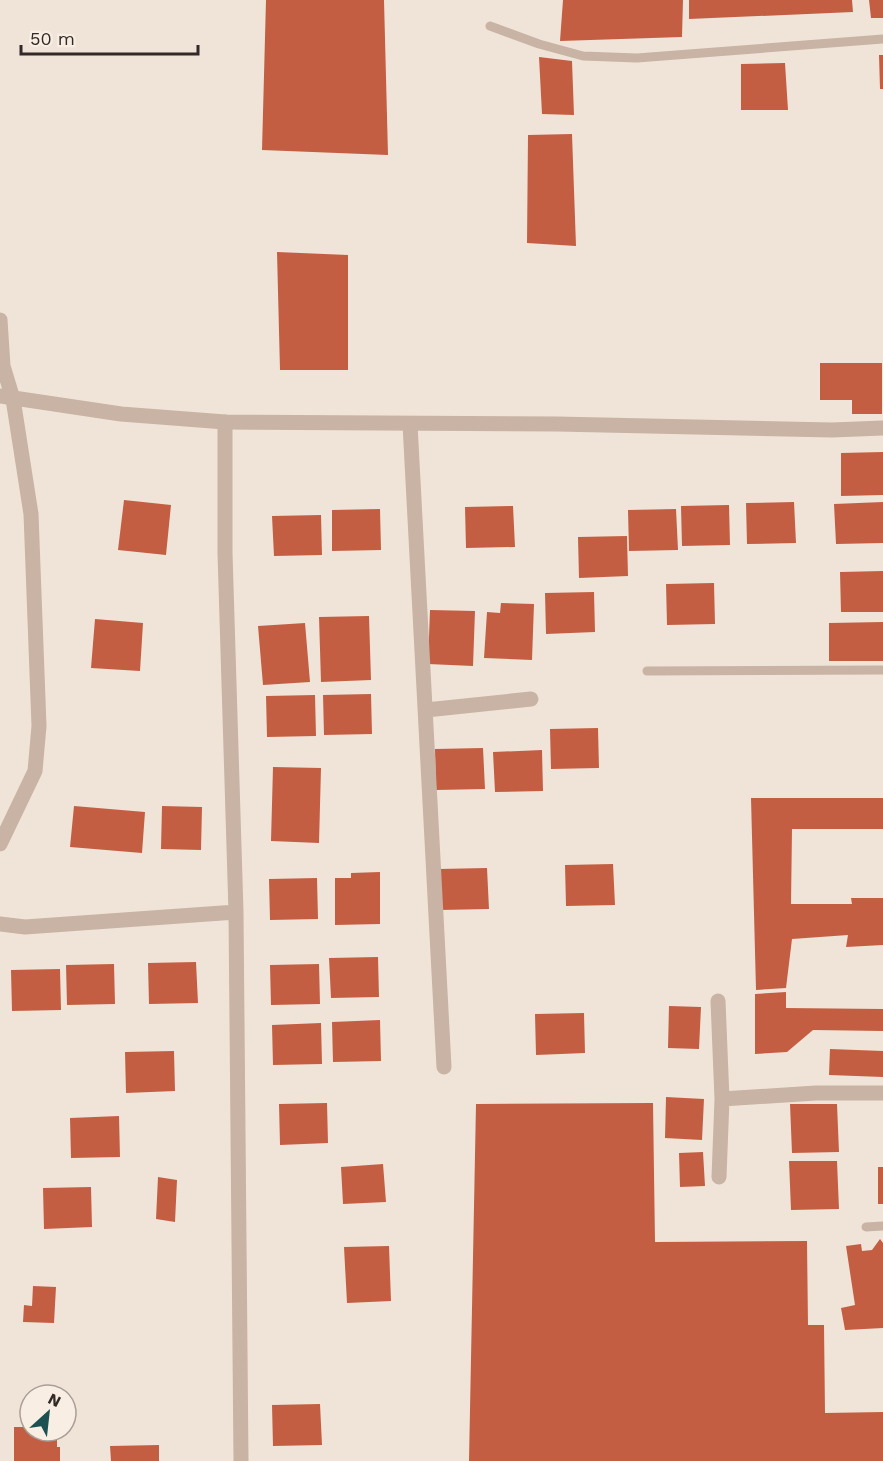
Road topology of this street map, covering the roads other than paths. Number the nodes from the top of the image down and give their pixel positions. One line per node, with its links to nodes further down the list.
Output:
1 (490, 26): 2 (lane)
2 (883, 39)
3 (0, 320): 4 (street)
4 (7, 397): 5 (street); 12 (street)
5 (225, 422): 6 (street); 13 (street)
6 (410, 424): 7 (street); 11 (street)
7 (883, 428)
8 (883, 670): 9 (lane)
9 (647, 672)
10 (531, 699): 11 (street)
11 (426, 710): 16 (street)
12 (0, 844)
13 (236, 912): 14 (street); 22 (street)
14 (0, 924)
15 (718, 1001): 18 (street)
16 (444, 1067)
17 (883, 1093): 18 (street)
18 (722, 1099): 19 (street)
19 (719, 1176)
20 (883, 1226): 21 (lane)
21 (866, 1227)
22 (241, 1461)

